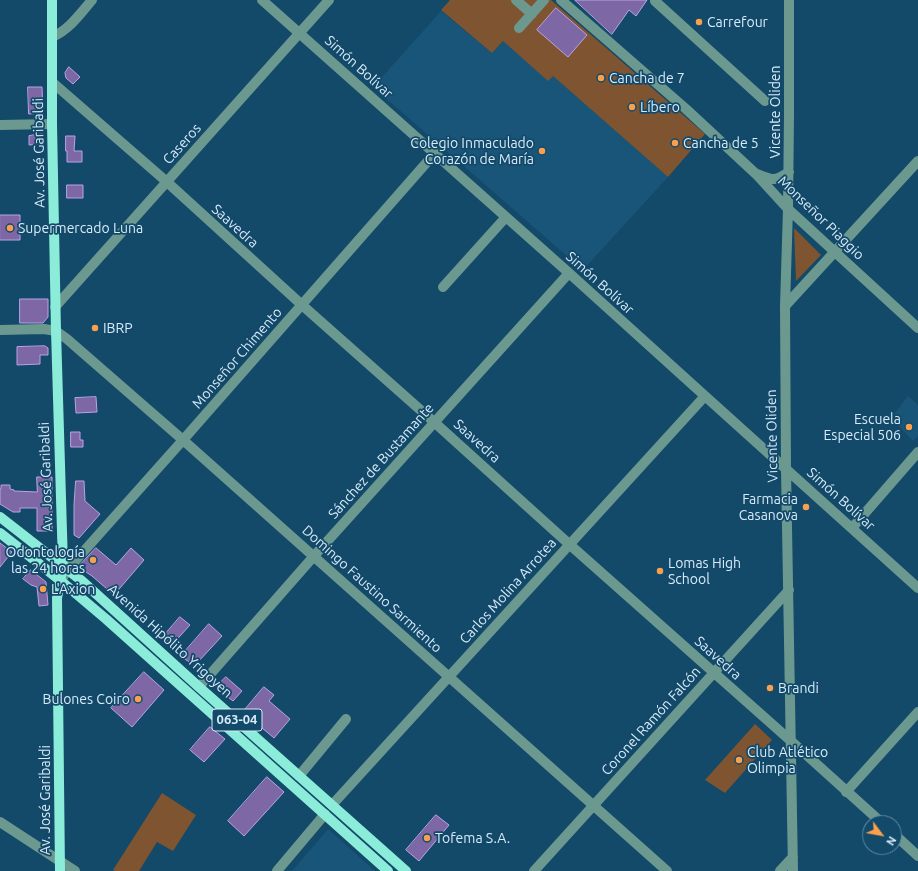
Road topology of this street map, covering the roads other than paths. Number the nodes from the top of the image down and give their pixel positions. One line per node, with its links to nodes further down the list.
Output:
1 (52, 0): 13 (main road, Av. José Garibaldi)
2 (92, 0): 13 (street)
3 (262, 0): 12 (street, Simón Bolívar)
4 (329, 0): 12 (street, Caseros)
5 (516, 0): 10 (street)
6 (544, 0): 10 (street)
7 (561, 0): 21 (street, Monseñor Piaggio)
8 (789, 0): 20 (street, Vicente Oliden)
9 (655, 1): 15 (street)
10 (532, 14): 11 (street)
11 (520, 28)
12 (300, 33): 18 (street, Simón Bolívar); 22 (street, Caseros)
13 (52, 37): 14 (main road, Av. José Garibaldi)
14 (52, 82): 17 (main road, Av. José Garibaldi); 22 (street, Saavedra)
15 (765, 101)
16 (0, 124): 17 (street)
17 (52, 124): 30 (main road, Av. José Garibaldi)
18 (435, 153): 24 (street, Simón Bolívar); 28 (street, Monseñor Chimento)
19 (918, 161): 25 (street)
20 (789, 172): 21 (street); 23 (street, Vicente Oliden)
21 (756, 174): 23 (street, Monseñor Piaggio)
22 (167, 182): 28 (street, Saavedra); 30 (street, Caseros)
23 (788, 209): 25 (street, Monseñor Piaggio); 29 (street, Vicente Oliden)
24 (506, 217): 26 (street, Simón Bolívar); 27 (street)
25 (834, 252): 29 (street); 31 (street, Monseñor Piaggio)
26 (569, 273): 34 (street, Simón Bolívar); 35 (street, Sánchez de Bustamante)
27 (443, 287)
28 (302, 305): 35 (street, Saavedra); 36 (street, Monseñor Chimento)
29 (785, 306): 38 (street, Vicente Oliden)
30 (55, 307): 33 (main road, Av. José Garibaldi)
31 (918, 328)
32 (0, 330): 33 (street)
33 (56, 331): 36 (street, Domingo Faustino Sarmiento); 44 (main road, Av. José Garibaldi)
34 (704, 396): 38 (street, Simón Bolívar); 42 (street, Carlos Molina Arrotea)
35 (434, 422): 42 (street, Saavedra); 43 (street, Sánchez de Bustamante)
36 (183, 440): 43 (street, Domingo Faustino Sarmiento); 44 (street, Monseñor Chimento)
37 (918, 452): 40 (street)
38 (786, 469): 40 (street, Simón Bolívar); 47 (street, Vicente Oliden)
39 (0, 516): 44 (main road, Avenida Hipólito Yrigoyen / 063-04)
40 (852, 528): 46 (street, Simón Bolívar)
41 (0, 533): 45 (main road, Avenida Hipólito Yrigoyen / 063-04)
42 (569, 544): 48 (street, Saavedra); 49 (street, Carlos Molina Arrotea)
43 (314, 556): 49 (street, Domingo Faustino Sarmiento); 50 (street, Sánchez de Bustamante)
44 (65, 567): 45 (main road, Av. José Garibaldi); 50 (main road, Avenida Hipólito Yrigoyen / 063-04)
45 (61, 581): 58 (main road, Avenida Hipólito Yrigoyen / 063-04); 64 (main road, Av. José Garibaldi)
46 (918, 588)
47 (789, 590): 48 (street, Coronel Ramón Falcón); 53 (street, Vicente Oliden)
48 (713, 673): 53 (street, Saavedra); 57 (street, Coronel Ramón Falcón)
49 (449, 677): 56 (street, Carlos Molina Arrotea); 57 (street, Domingo Faustino Sarmiento)
50 (199, 687): 54 (main road, Avenida Hipólito Yrigoyen / 063-04)
51 (918, 712): 55 (street)
52 (346, 719): 54 (street)
53 (791, 741): 55 (street, Saavedra); 63 (street, Vicente Oliden)
54 (299, 776): 56 (main road, Avenida Hipólito Yrigoyen / 063-04)
55 (846, 792): 59 (street, Saavedra)
56 (332, 805): 68 (main road, Avenida Hipólito Yrigoyen / 063-04)
57 (594, 806): 69 (street, Coronel Ramón Falcón); 70 (street, Domingo Faustino Sarmiento)
58 (325, 814): 66 (street); 67 (main road, Avenida Hipólito Yrigoyen / 063-04)
59 (873, 815)
60 (0, 822): 64 (street)
61 (902, 841): 62 (street)
62 (918, 856)
63 (793, 857): 71 (street); 72 (street, Vicente Oliden)
64 (60, 866): 65 (street)
65 (75, 871)
66 (277, 871)
67 (388, 871)
68 (406, 871)
69 (534, 871)
70 (667, 871)
71 (780, 871)
72 (793, 871)

